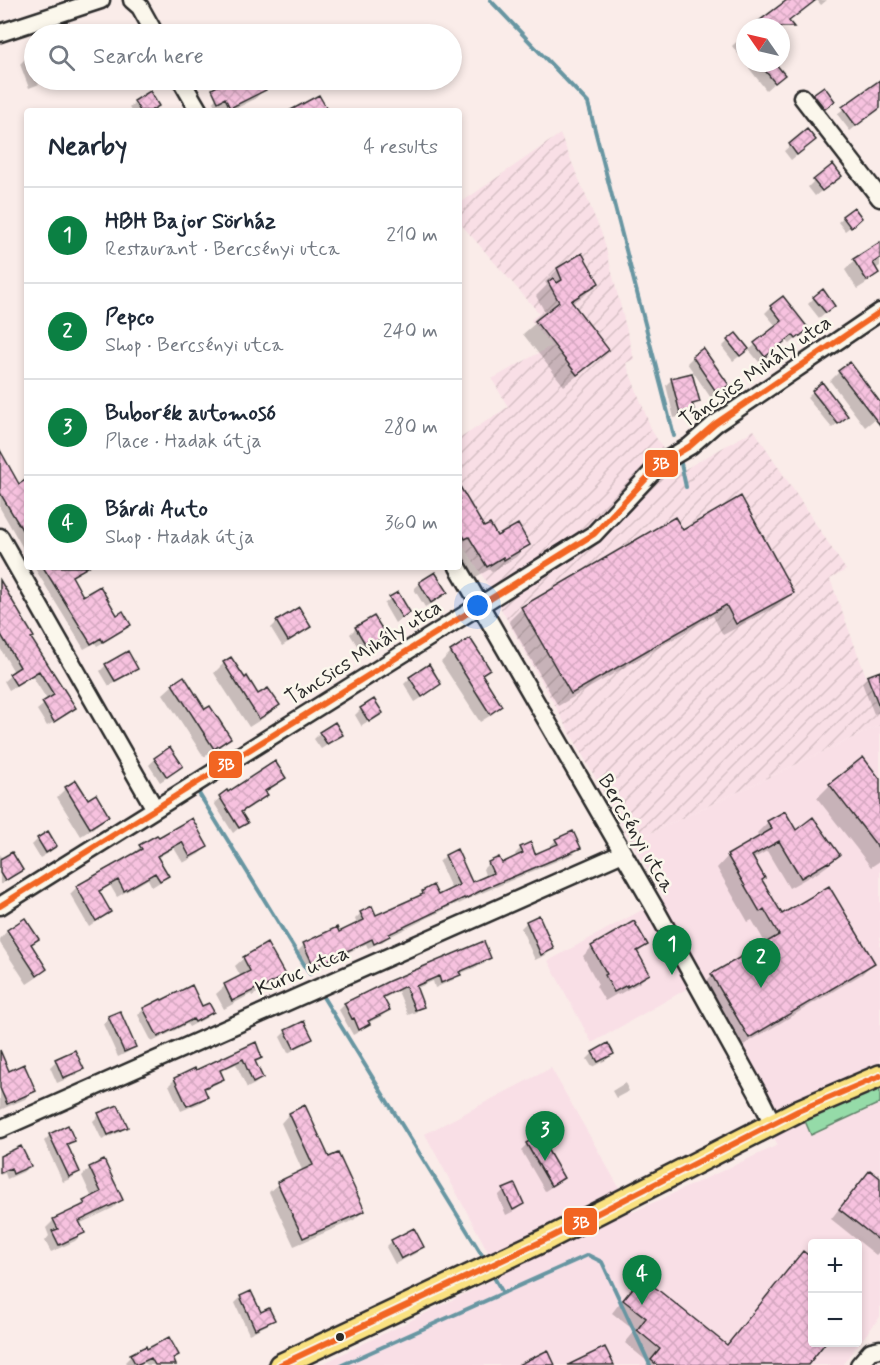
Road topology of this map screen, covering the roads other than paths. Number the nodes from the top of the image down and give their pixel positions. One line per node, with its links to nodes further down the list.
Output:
1 (101, 0): 3 (street)
2 (132, 0): 4 (street)
3 (28, 24)
4 (149, 24)
5 (24, 25): 6 (street)
6 (0, 33)
7 (187, 90): 9 (street)
8 (802, 97): 10 (street)
9 (197, 108)
10 (880, 198)
11 (880, 312): 14 (street, Táncsics Mihály utca)
12 (0, 537): 15 (street)
13 (460, 570): 14 (street, Bercsényi utca)
14 (480, 606): 15 (street, Táncsics Mihály utca); 16 (street, Bercsényi utca)
15 (155, 808): 17 (street, Táncsics Mihály utca)
16 (623, 853): 19 (street, Bercsényi utca); 20 (street, Kuruc utca)
17 (0, 906)
18 (880, 1076): 19 (main road)
19 (773, 1124): 22 (main road)
20 (0, 1129)
21 (879, 1348): 23 (street)
22 (280, 1365)
23 (859, 1365)

